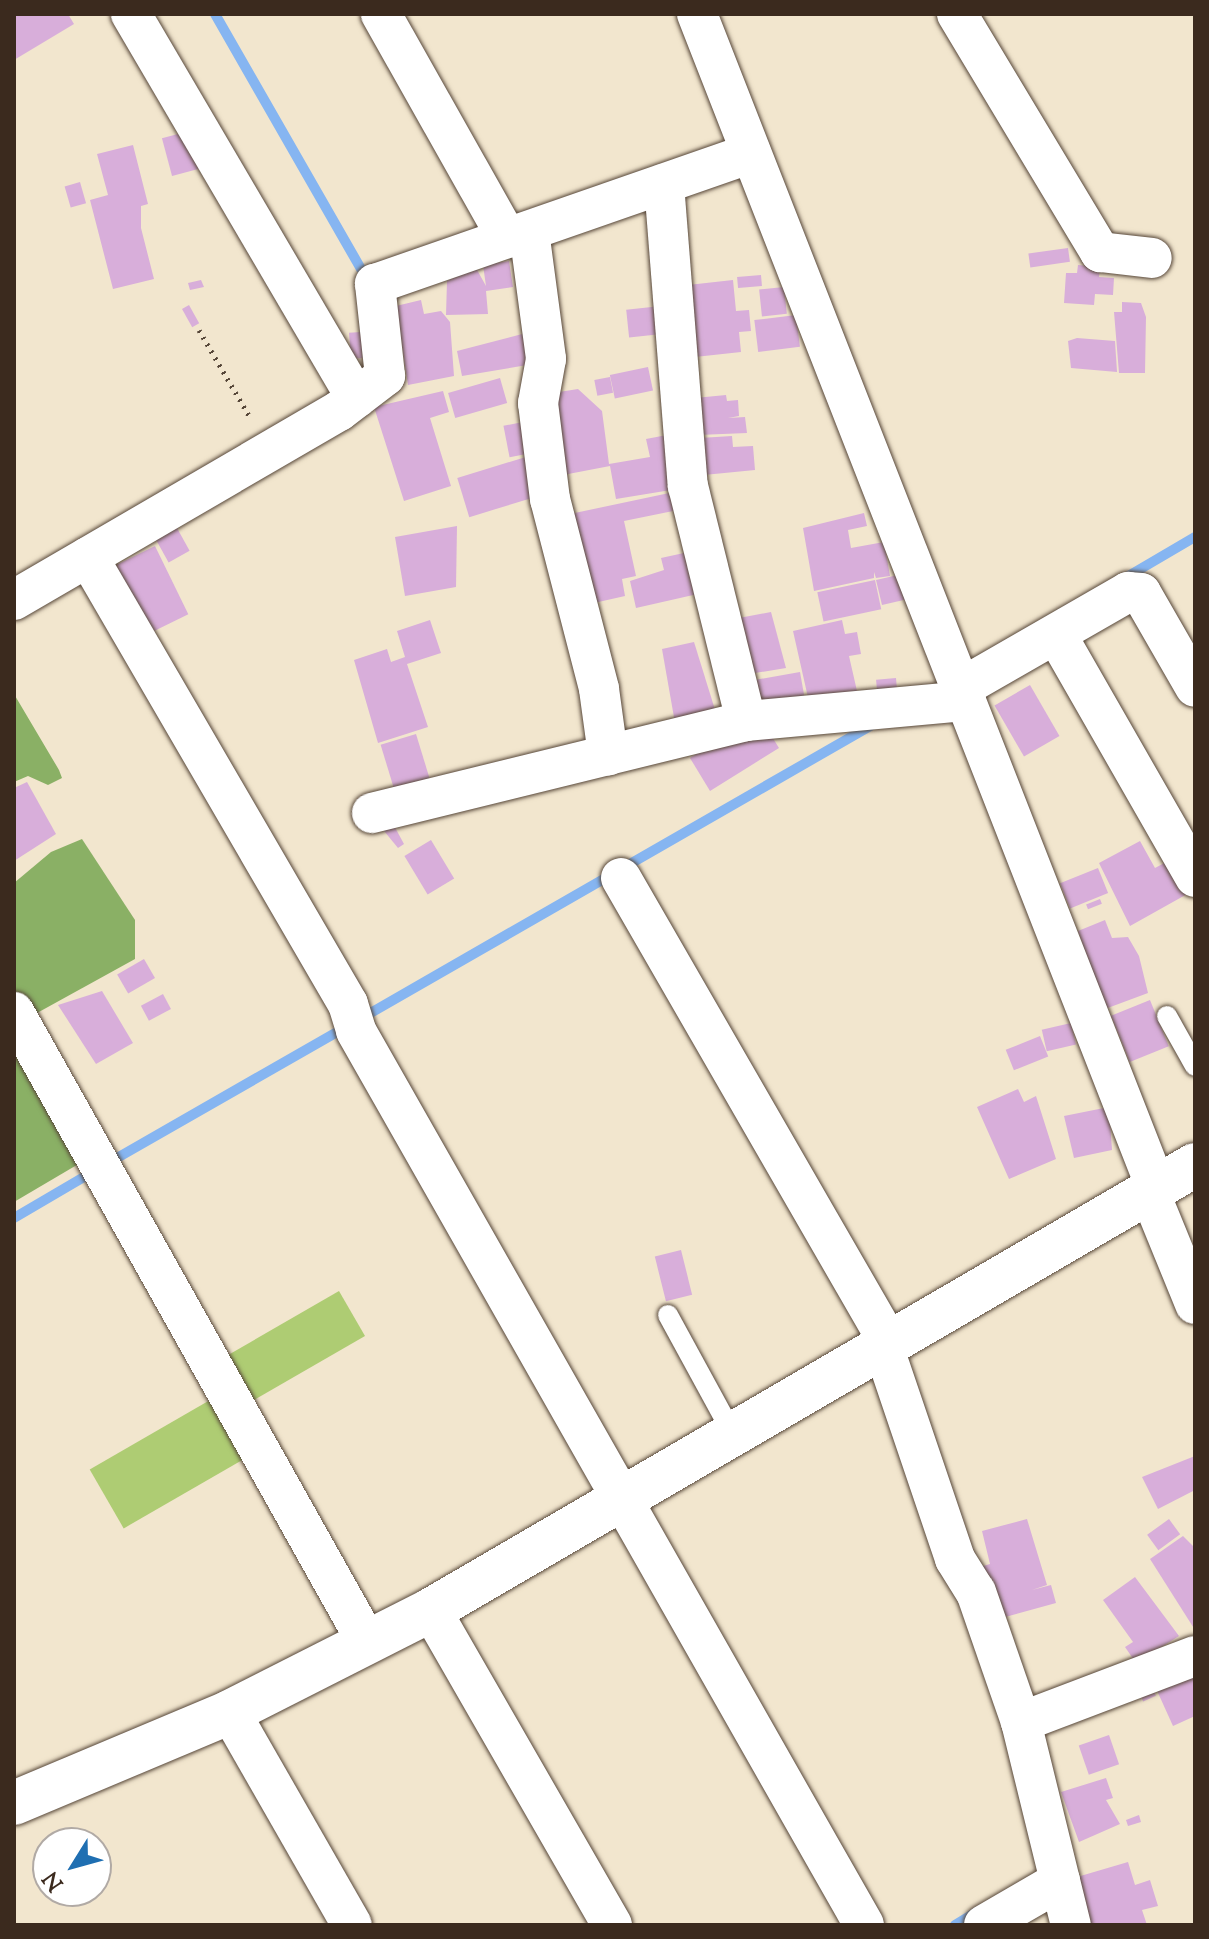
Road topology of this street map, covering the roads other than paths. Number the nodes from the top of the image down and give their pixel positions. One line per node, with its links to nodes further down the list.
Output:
1 (131, 14): 9 (street)
2 (381, 14): 7 (street)
3 (697, 14): 5 (street)
4 (957, 14): 8 (street)
5 (751, 153): 6 (street); 14 (street)
6 (664, 184): 7 (street); 15 (street)
7 (518, 234): 9 (street); 16 (street)
8 (1152, 258)
9 (356, 398): 10 (street)
10 (88, 557): 11 (street); 29 (street)
11 (14, 600)
12 (1056, 634): 13 (street); 14 (street); 18 (street)
13 (1195, 687)
14 (964, 695): 15 (street); 24 (street)
15 (746, 721): 16 (street)
16 (608, 755): 17 (street)
17 (372, 813)
18 (1195, 877)
19 (621, 878): 27 (street)
20 (14, 1012): 31 (street)
21 (1167, 1016): 22 (lane)
22 (1195, 1066)
23 (1195, 1165): 24 (street)
24 (1153, 1189): 25 (street); 27 (street)
25 (1195, 1304)
26 (668, 1315): 28 (lane)
27 (886, 1344): 28 (street); 34 (street)
28 (733, 1434): 29 (street)
29 (622, 1498): 30 (street); 39 (street)
30 (431, 1610): 31 (street); 38 (street)
31 (367, 1642): 33 (street)
32 (1195, 1656): 34 (street)
33 (230, 1712): 35 (street); 37 (street)
34 (1021, 1722): 36 (street)
35 (14, 1803)
36 (1060, 1881): 40 (street); 41 (street)
37 (352, 1925)
38 (612, 1925)
39 (864, 1925)
40 (984, 1925)
41 (1071, 1925)

